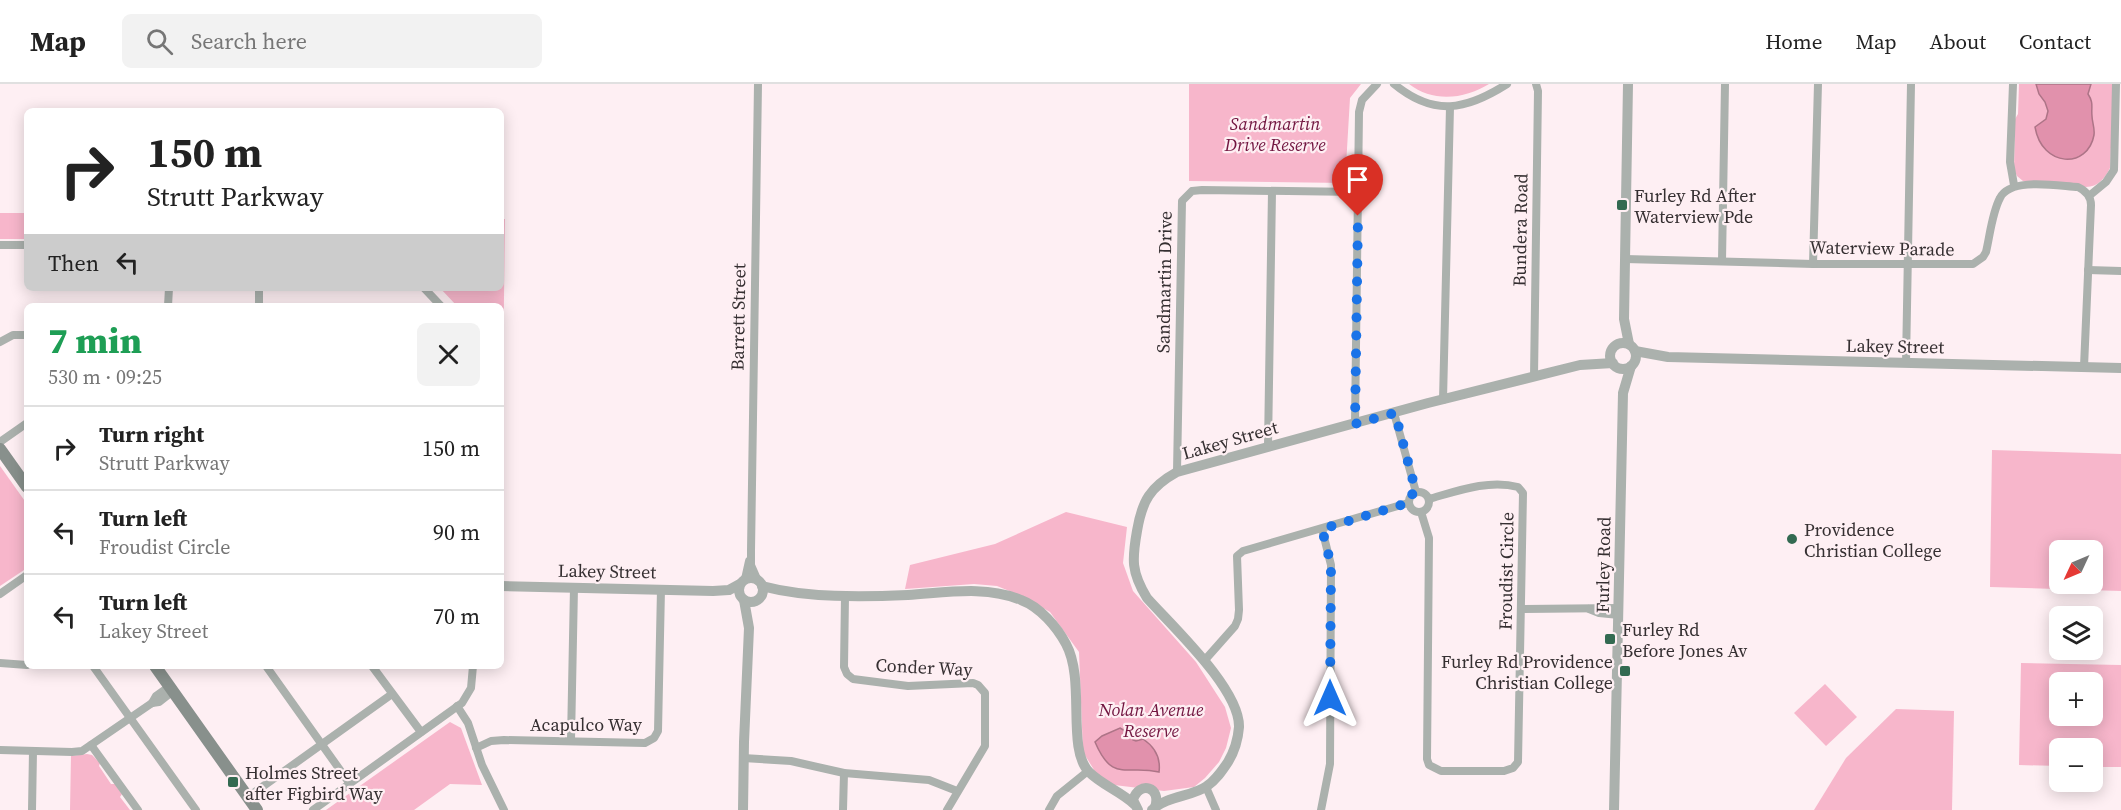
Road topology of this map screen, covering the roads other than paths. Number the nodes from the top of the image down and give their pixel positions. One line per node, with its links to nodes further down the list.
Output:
1 (758, 84): 51 (street, Barrett Street)
2 (1377, 84): 15 (street)
3 (1394, 84): 12 (street)
4 (1507, 84): 12 (street)
5 (1536, 84): 35 (street, Bundera Road)
6 (1628, 84): 19 (street, Furley Road)
7 (1725, 84): 20 (street)
8 (1818, 84): 21 (street)
9 (1911, 84): 22 (street)
10 (2013, 84): 13 (street)
11 (2116, 84): 16 (street)
12 (1450, 107): 37 (street)
13 (2014, 185): 16 (street); 22 (street, Waterview Parade)
14 (1272, 191): 15 (street, Sandmartin Drive); 42 (street); 44 (street, Sandmartin Drive)
15 (1358, 192): 39 (street)
16 (2089, 196): 23 (street)
17 (0, 245): 18 (street)
18 (24, 245)
19 (1625, 259): 20 (street, Waterview Parade); 29 (street, Furley Road)
20 (1722, 261): 21 (street, Waterview Parade)
21 (1813, 264): 22 (street, Waterview Parade)
22 (1907, 264): 31 (street)
23 (2088, 270): 24 (street); 33 (street)
24 (2121, 271)
25 (427, 291): 26 (street)
26 (438, 303)
27 (24, 334): 28 (street)
28 (0, 342)
29 (1620, 353): 30 (street, Lakey Street); 32 (street); 32 (street, Lakey Street); 35 (street, Lakey Street); 36 (street, Furley Road)
30 (1668, 357): 31 (street, Lakey Street); 32 (street, Lakey Street)
31 (1906, 363): 33 (street, Lakey Street)
32 (1633, 365): 36 (street, Furley Road)
33 (2084, 368): 34 (street, Lakey Street)
34 (2121, 368)
35 (1534, 377): 37 (street, Lakey Street)
36 (1623, 393): 64 (street, Furley Road)
37 (1443, 400): 38 (street, Lakey Street)
38 (1395, 413): 39 (street, Lakey Street); 46 (street)
39 (1355, 424): 42 (street, Lakey Street)
40 (24, 425): 41 (street)
41 (0, 442)
42 (1268, 446): 44 (street, Lakey Street)
43 (0, 449): 45 (main road)
44 (1177, 472): 65 (street, Lakey Street)
45 (24, 483)
46 (1416, 492): 47 (street); 48 (street)
47 (1428, 499): 49 (street); 63 (street, Froudist Circle)
48 (1408, 503): 49 (street); 50 (street)
49 (1421, 513): 63 (street, Froudist Circle)
50 (1322, 529): 65 (street); 107 (street)
51 (751, 551): 53 (street, Barrett Street); 54 (street, Barrett Street)
52 (24, 577): 60 (street)
53 (743, 582): 54 (street, Lakey Street); 58 (street, Lakey Street); 62 (street)
54 (760, 583): 59 (street, Lakey Street); 62 (street)
55 (504, 586): 56 (street, Lakey Street)
56 (574, 587): 57 (street, Lakey Street); 78 (street)
57 (661, 589): 58 (street, Lakey Street); 78 (street, Acapulco Way)
58 (713, 591): 62 (street, Lakey Street)
59 (781, 591): 61 (street, Lakey Street); 62 (street, Lakey Street)
60 (0, 594)
61 (845, 596): 85 (street, Lakey Street); 90 (street, Conder Way)
62 (750, 599): 84 (street)
63 (1521, 609): 64 (street)
64 (1619, 611): 108 (street, Furley Road)
65 (1204, 661): 88 (street, Lakey Street)
66 (0, 663): 67 (street)
67 (24, 665)
68 (95, 669): 76 (street)
69 (157, 669): 73 (main road)
70 (268, 669): 80 (street)
71 (374, 669): 74 (street)
72 (473, 669): 75 (street)
73 (172, 689): 76 (street); 94 (main road)
74 (392, 694): 77 (street); 80 (street)
75 (457, 706): 77 (street); 81 (street)
76 (130, 718): 79 (street); 99 (street)
77 (421, 732): 87 (street)
78 (571, 741): 81 (street, Acapulco Way)
79 (91, 745): 83 (street); 98 (street)
80 (322, 745): 87 (street); 94 (street)
81 (476, 747): 101 (street)
82 (0, 750): 83 (street)
83 (33, 751): 97 (street)
84 (743, 758): 86 (street); 102 (street)
85 (1088, 771): 91 (street); 105 (street)
86 (844, 772): 90 (street); 103 (street)
87 (350, 784): 100 (street)
88 (1206, 788): 93 (street); 106 (street)
89 (1139, 790): 91 (street); 92 (street); 95 (street)
90 (957, 791): 104 (street, Conder Way)
91 (1117, 791): 95 (street)
92 (1154, 792): 93 (street); 96 (street)
93 (1178, 796): 96 (street)
94 (253, 806)
95 (1136, 807)
96 (1154, 809)
97 (32, 810)
98 (138, 810)
99 (196, 810)
100 (313, 810)
101 (504, 810)
102 (743, 810)
103 (843, 810)
104 (947, 810)
105 (1048, 810)
106 (1216, 810)
107 (1321, 810)
108 (1614, 810)

